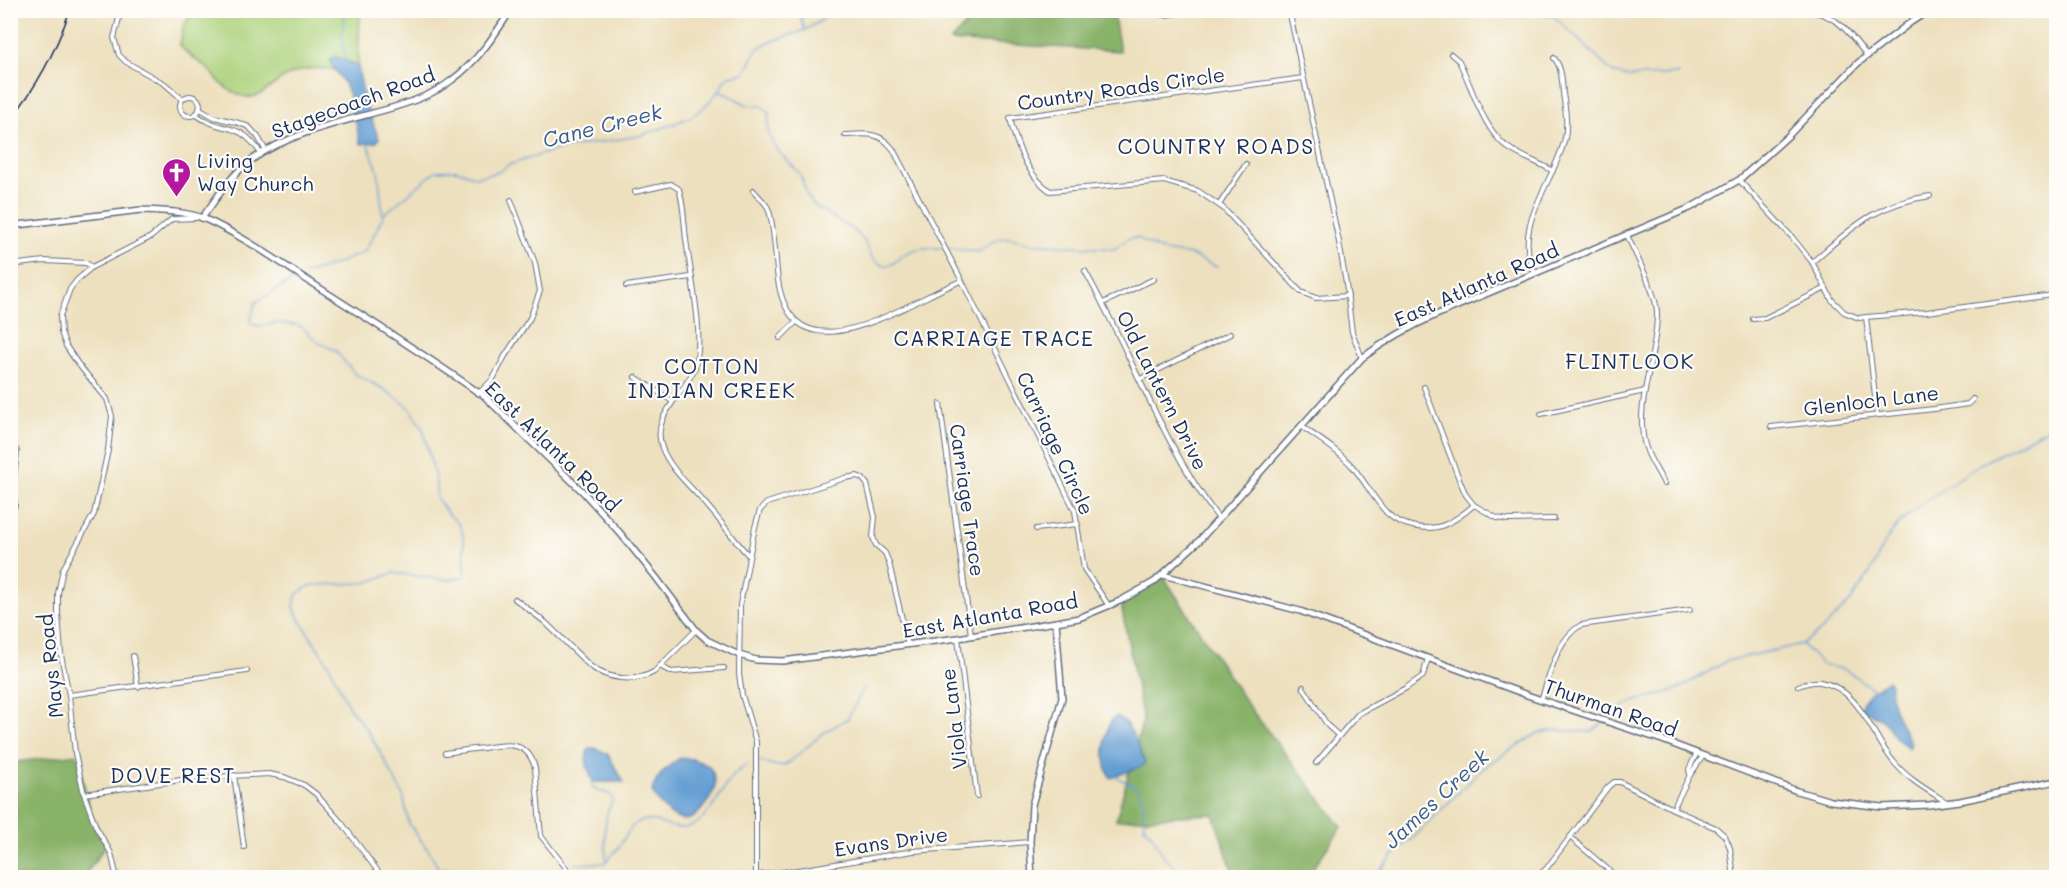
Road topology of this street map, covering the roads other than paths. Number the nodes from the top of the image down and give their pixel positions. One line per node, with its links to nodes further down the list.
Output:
1 (121, 10): 12 (street)
2 (511, 10): 16 (street, Stagecoach Road)
3 (1159, 10): 4 (street)
4 (1201, 10)
5 (1289, 10): 11 (street)
6 (1802, 10): 9 (street)
7 (1930, 10): 9 (street, East Atlanta Road)
8 (1451, 54): 18 (street)
9 (1867, 56): 19 (street, East Atlanta Road)
10 (1554, 58): 18 (street)
11 (1303, 78): 24 (street, Country Roads Circle); 39 (street)
12 (182, 99): 13 (street); 14 (street)
13 (199, 108): 14 (street); 16 (street)
14 (195, 114): 16 (street)
15 (846, 135): 35 (street, Carriage Circle)
16 (264, 153): 25 (street, Stagecoach Road)
17 (1246, 164): 24 (street)
18 (1553, 171): 32 (street)
19 (1739, 180): 27 (street, East Atlanta Road); 28 (street)
20 (753, 190): 43 (street)
21 (635, 192): 33 (street)
22 (1930, 196): 28 (street)
23 (511, 200): 51 (street)
24 (1219, 205): 39 (street, Country Roads Circle)
25 (202, 218): 26 (street, East Atlanta Road); 30 (street, Mays Road); 51 (street, East Atlanta Road)
26 (10, 226)
27 (1627, 235): 32 (street, East Atlanta Road); 50 (street)
28 (1812, 262): 37 (street)
29 (10, 265): 30 (street)
30 (92, 267): 86 (street, Mays Road)
31 (1085, 271): 40 (street, Old Lantern Drive)
32 (1535, 273): 46 (street, East Atlanta Road)
33 (690, 277): 36 (street); 53 (street)
34 (1154, 279): 40 (street)
35 (962, 281): 43 (street); 65 (street, Carriage Circle)
36 (626, 286)
37 (1826, 288): 41 (street); 42 (street)
38 (2056, 289): 41 (street)
39 (1348, 296): 46 (street)
40 (1103, 303): 48 (street, Old Lantern Drive)
41 (1866, 317): 56 (street)
42 (1753, 319)
43 (796, 322): 45 (street)
44 (1230, 334): 48 (street)
45 (780, 338)
46 (1362, 358): 57 (street, East Atlanta Road)
47 (635, 377): 53 (street)
48 (1140, 378): 64 (street, Old Lantern Drive)
49 (1424, 387): 61 (street)
50 (1645, 391): 55 (street); 60 (street)
51 (479, 393): 73 (street, East Atlanta Road)
52 (1973, 399): 56 (street, Glenloch Lane)
53 (672, 401): 67 (street)
54 (940, 404): 74 (street, Carriage Trace)
55 (1540, 414)
56 (1877, 414): 58 (street, Glenloch Lane)
57 (1301, 425): 61 (street); 64 (street, East Atlanta Road)
58 (1771, 427)
59 (10, 440): 62 (street)
60 (1664, 484)
61 (1474, 505): 63 (street)
62 (10, 513)
63 (1554, 519)
64 (1219, 520): 68 (street, East Atlanta Road)
65 (1078, 524): 66 (street); 70 (street, Carriage Circle)
66 (1036, 529)
67 (749, 556): 76 (street); 77 (street)
68 (1162, 575): 70 (street, East Atlanta Road); 79 (street, Thurman Road)
69 (515, 599): 80 (street)
70 (1109, 606): 72 (street, East Atlanta Road)
71 (1690, 610): 87 (street)
72 (1056, 622): 74 (street, East Atlanta Road); 101 (street)
73 (696, 630): 77 (street, East Atlanta Road); 80 (street)
74 (971, 636): 75 (street, East Atlanta Road)
75 (958, 638): 76 (street, East Atlanta Road); 97 (street, Viola Lane)
76 (908, 645): 77 (street, East Atlanta Road)
77 (738, 655): 103 (street)
78 (133, 656): 84 (street)
79 (1428, 658): 87 (street, Thurman Road); 88 (street)
80 (660, 666): 81 (street)
81 (724, 668)
82 (247, 671): 84 (street)
83 (1798, 686): 98 (street)
84 (138, 687): 86 (street)
85 (1303, 687): 88 (street)
86 (69, 694): 96 (street, Mays Road)
87 (1541, 700): 90 (street, Thurman Road)
88 (1339, 736): 92 (street)
89 (445, 753): 106 (street)
90 (1697, 753): 91 (street, Thurman Road); 94 (street)
91 (1703, 756): 94 (street); 98 (street, Thurman Road)
92 (1317, 763)
93 (234, 775): 96 (street); 102 (street); 105 (street)
94 (1690, 775): 99 (street)
95 (2056, 781): 98 (street, Thurman Road)
96 (84, 794): 104 (street, Mays Road)
97 (977, 796)
98 (1948, 803)
99 (1673, 809): 100 (street); 111 (street)
100 (1570, 837): 109 (street); 110 (street)
101 (1030, 842): 103 (street, Evans Drive); 108 (street)
102 (244, 847)
103 (756, 876): 107 (street, Evans Drive)
104 (117, 878)
105 (383, 878)
106 (574, 878)
107 (736, 878)
108 (1032, 878)
109 (1535, 878)
110 (1618, 878)
111 (1734, 878)

